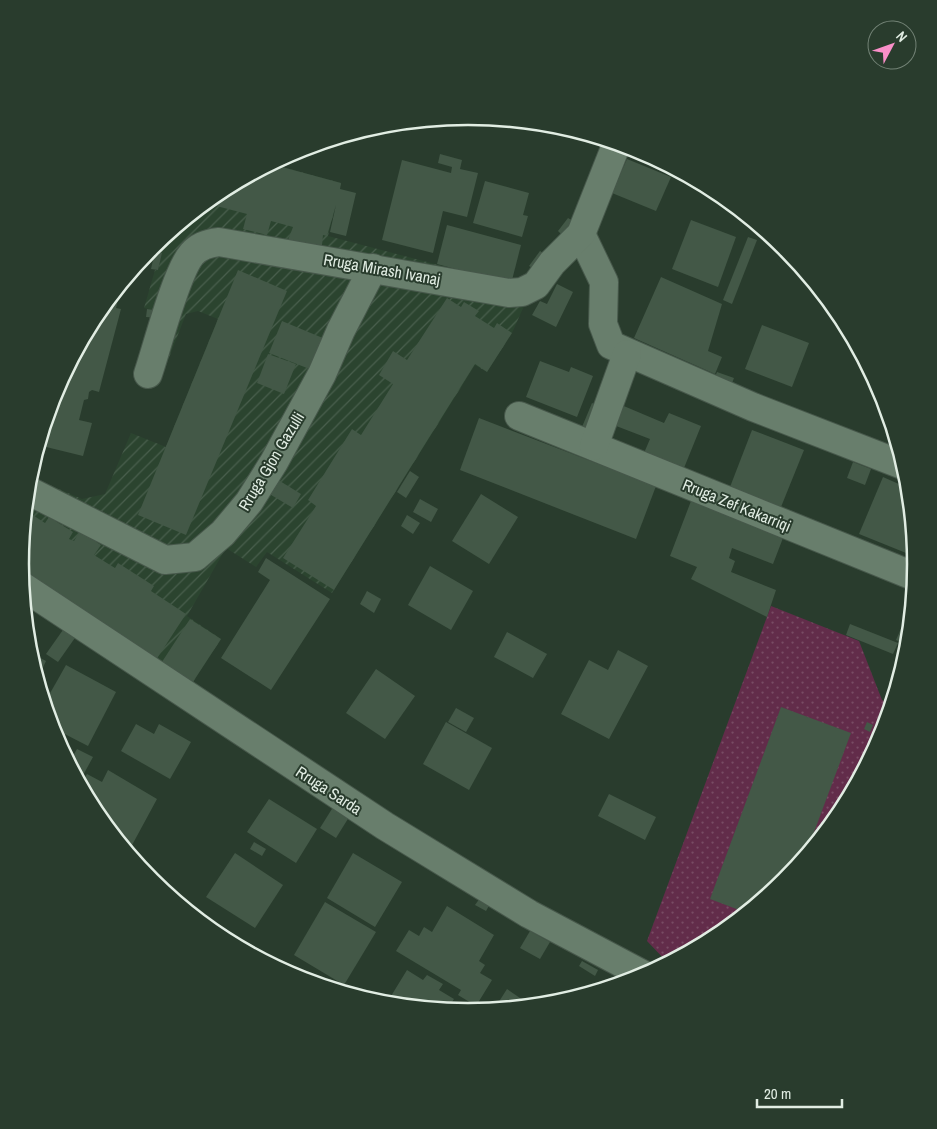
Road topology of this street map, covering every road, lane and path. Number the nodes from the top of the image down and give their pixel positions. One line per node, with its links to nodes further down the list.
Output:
1 (614, 150): 2 (street, Rruga Mirash Ivanaj)
2 (581, 234): 3 (street, Rruga Mirash Ivanaj); 4 (street)
3 (373, 268): 5 (street, Rruga Mirash Ivanaj); 9 (street, Rruga Gjon Gazulli)
4 (627, 354): 7 (street); 8 (street)
5 (148, 374)
6 (519, 416): 7 (street, Rruga Zef Kakarriqi)
7 (594, 446): 10 (street, Rruga Zef Kakarriqi)
8 (896, 462)
9 (35, 494)
10 (908, 574)
11 (30, 591): 12 (street, Rruga Sarda)
12 (637, 971)

